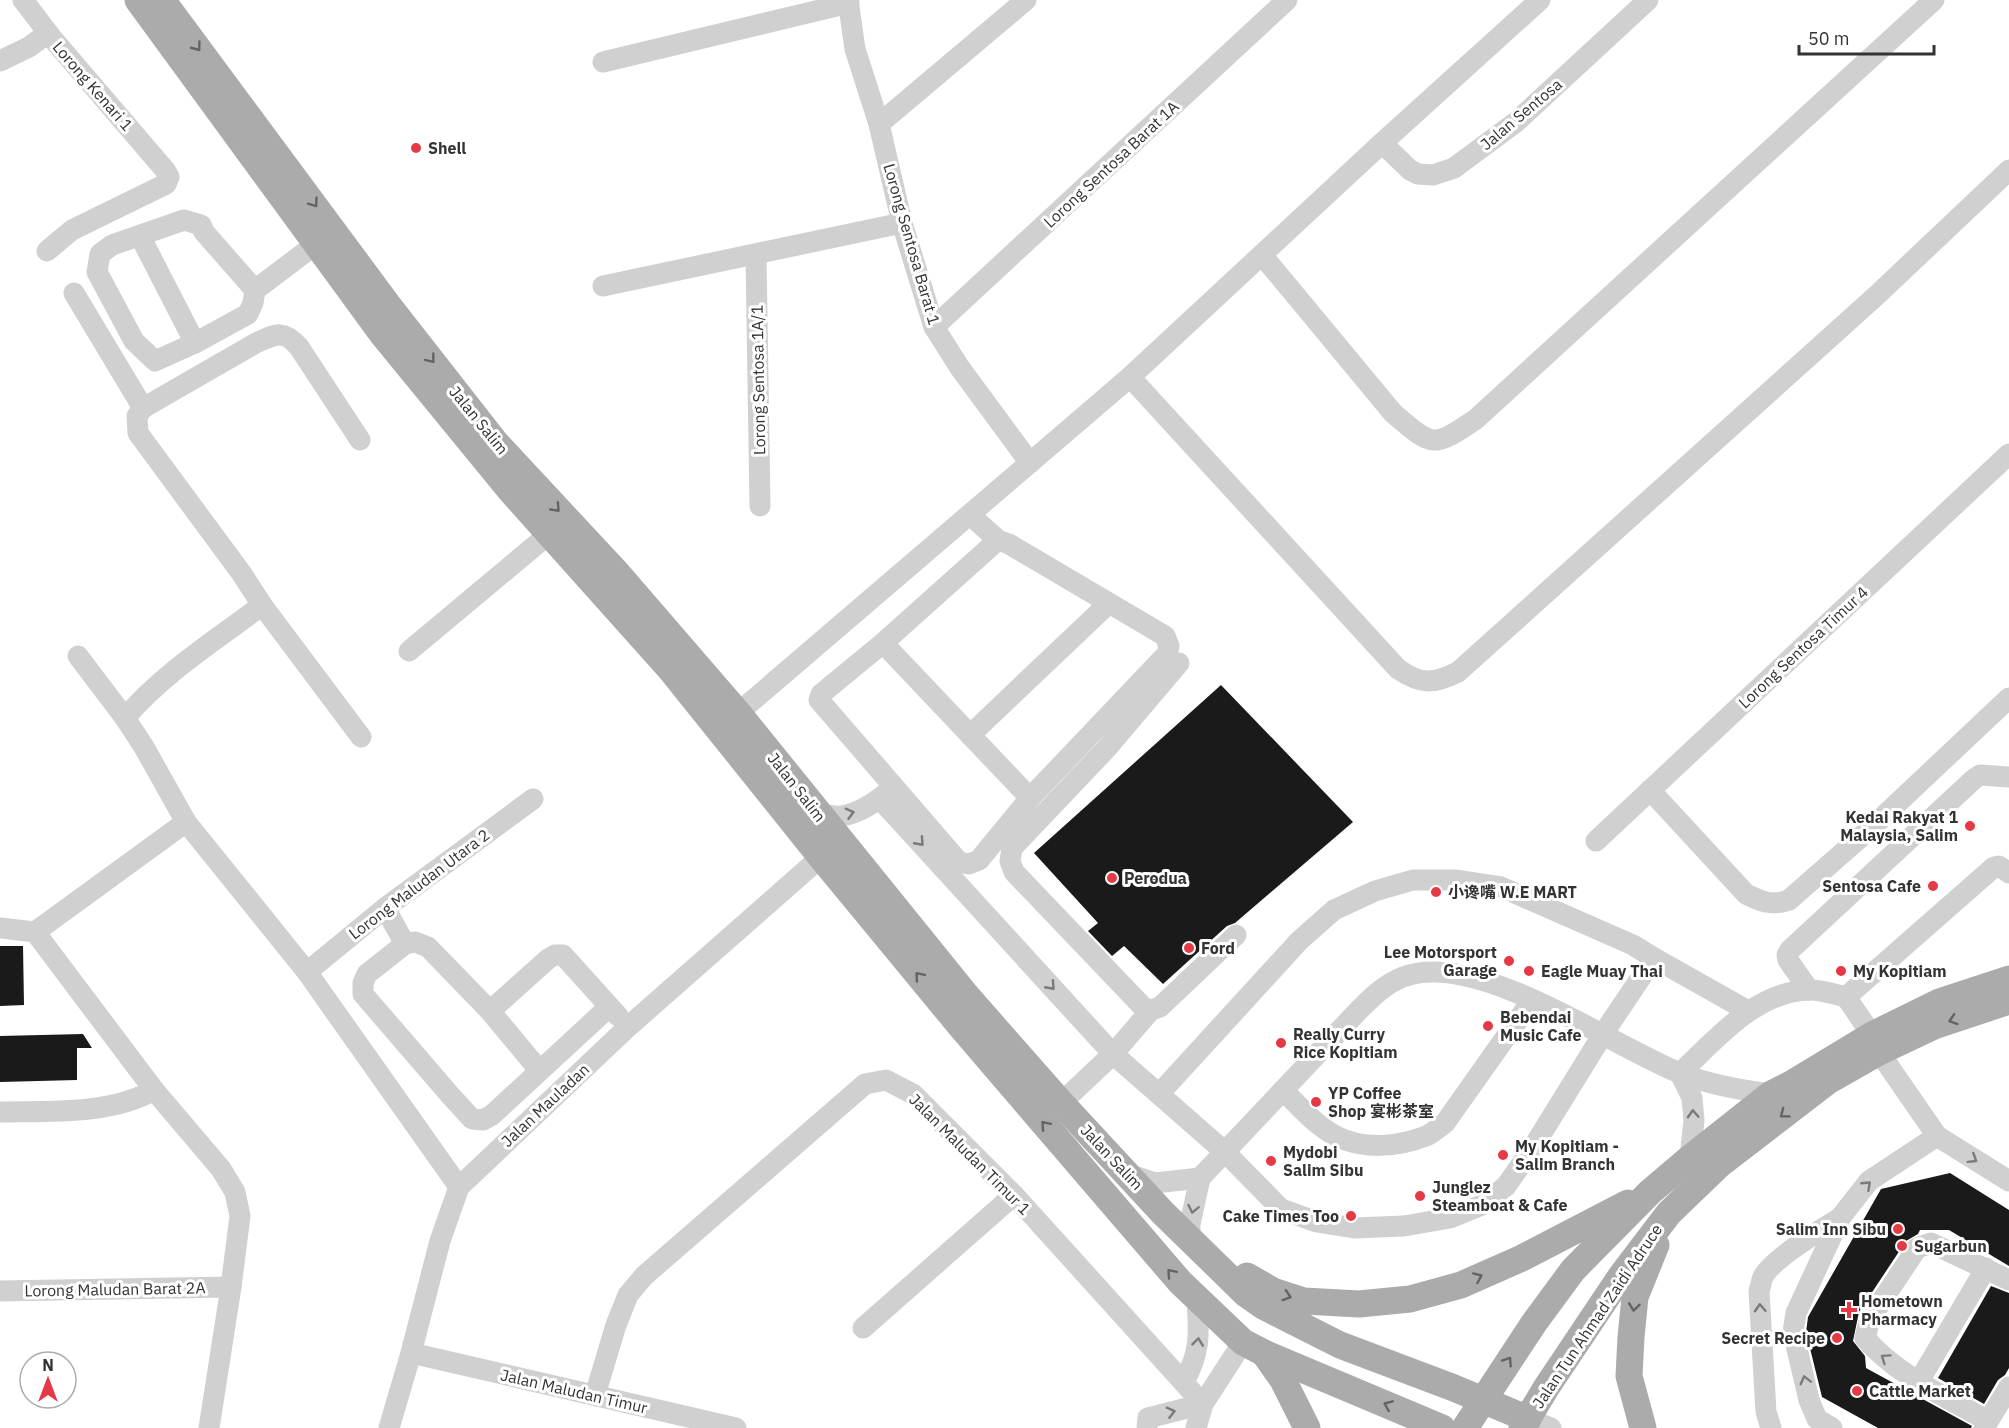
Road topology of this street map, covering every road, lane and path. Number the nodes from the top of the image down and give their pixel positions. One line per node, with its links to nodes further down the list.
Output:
1 (23, 0): 10 (street, Lorong Kenari 1)
2 (138, 0): 18 (main road, Jalan Salim)
3 (162, 0): 45 (main road, Jalan Salim, one-way to 45)
4 (1026, 0): 13 (street)
5 (1287, 0): 25 (street, Lorong Sentosa Barat 1A)
6 (1540, 0): 14 (street)
7 (1648, 0): 14 (street, Jalan Sentosa)
8 (1934, 0): 21 (street)
9 (849, 2): 12 (street); 13 (street, Lorong Sentosa Barat 1)
10 (48, 33): 11 (street); 19 (street, Lorong Kenari 1)
11 (0, 61)
12 (603, 62)
13 (879, 124): 16 (street, Lorong Sentosa Barat 1)
14 (1382, 143): 21 (street)
15 (2009, 170): 28 (street)
16 (902, 222): 20 (street); 25 (street, Lorong Sentosa Barat 1)
17 (140, 236): 23 (street); 26 (street); 27 (street)
18 (316, 244): 23 (street); 36 (main road, Jalan Salim)
19 (47, 251)
20 (756, 255): 22 (street); 34 (street, Lorong Sentosa 1A/1)
21 (1262, 255): 28 (street)
22 (603, 286)
23 (255, 290): 26 (street)
24 (74, 293): 30 (street)
25 (934, 327): 33 (street, Lorong Sentosa Barat 1)
26 (195, 343): 27 (street)
27 (155, 361): 29 (street)
28 (1130, 377): 33 (street)
29 (173, 390): 30 (street); 31 (street)
30 (143, 408): 39 (street)
31 (360, 440)
32 (2009, 454): 50 (street, Lorong Sentosa Timur 4)
33 (1030, 463): 35 (street)
34 (760, 506)
35 (970, 515): 37 (street); 45 (street)
36 (549, 534): 41 (street); 59 (main road, Jalan Salim)
37 (998, 540): 38 (street); 40 (street)
38 (1108, 604): 47 (street); 52 (street)
39 (262, 606): 46 (street); 48 (street)
40 (883, 643): 47 (street); 51 (street)
41 (409, 651)
42 (78, 656): 46 (street)
43 (1179, 663): 74 (street)
44 (2009, 698): 56 (street)
45 (738, 713): 54 (main road, Jalan Salim)
46 (125, 718): 55 (street)
47 (970, 735): 52 (street)
48 (362, 737)
49 (2009, 777): 58 (street)
50 (1650, 790): 56 (street); 57 (street, Lorong Sentosa Timur 4)
51 (886, 793): 52 (street); 54 (street, one-way to 51); 80 (street, one-way to 80)
52 (1030, 798)
53 (533, 799): 61 (street, Lorong Maludan Utara 2)
54 (817, 813): 87 (main road, Jalan Salim)
55 (186, 822): 63 (street); 67 (street)
56 (1871, 828): 58 (street)
57 (1596, 841)
58 (1891, 856): 69 (street)
59 (821, 857): 77 (street, Jalan Mauladan); 105 (main road, Jalan Salim, one-way to 59)
60 (2009, 873): 70 (street)
61 (385, 908): 65 (street); 67 (street, Lorong Maludan Utara 2)
62 (0, 928): 63 (street)
63 (35, 932): 83 (street)
64 (1236, 935): 74 (street)
65 (405, 944): 75 (street); 81 (street)
66 (1654, 958): 76 (street); 78 (street); 85 (street)
67 (307, 972): 95 (street)
68 (2009, 979): 79 (main road, Jalan Tun Ahmad Zaidi Adruce)
69 (1809, 990): 70 (street); 76 (street)
70 (1846, 997): 79 (street)
71 (1532, 1000): 78 (street); 84 (street); 84 (street)
72 (2009, 1001): 79 (main road, Jalan Tun Ahmad Zaidi Adruce, one-way to 79)
73 (609, 1007): 75 (street); 77 (street); 81 (street)
74 (1151, 1010): 80 (street)
75 (490, 1011): 81 (street)
76 (1748, 1011): 82 (street)
77 (629, 1026): 95 (street, Jalan Mauladan)
78 (1603, 1034): 82 (street); 90 (street)
79 (1876, 1043): 86 (main road, Jalan Tun Ahmad Zaidi Adruce); 89 (street); 98 (main road, Jalan Tun Ahmad Zaidi Adruce, one-way to 98)
80 (1113, 1054): 85 (street); 87 (street)
81 (539, 1070)
82 (1680, 1073): 86 (street); 91 (street, one-way to 82)
83 (154, 1090): 88 (street); 103 (street)
84 (1283, 1090): 90 (street)
85 (1159, 1094): 90 (street)
86 (1771, 1094): 91 (main road, Jalan Tun Ahmad Zaidi Adruce)
87 (1061, 1103): 92 (main road, Jalan Salim)
88 (0, 1112)
89 (1937, 1136): 94 (street, one-way to 94); 99 (street, one-way to 89)
90 (1225, 1152): 93 (street)
91 (1690, 1158): 96 (main road, Jalan Tun Ahmad Zaidi Adruce)
92 (1128, 1174): 93 (street); 100 (main road, Jalan Salim)
93 (1200, 1178): 100 (street, one-way to 100)
94 (2009, 1181)
95 (459, 1187): 108 (street, Jalan Mauladan)
96 (1650, 1191): 100 (main road, one-way to 96); 113 (main road, Jalan Tun Ahmad Zaidi Adruce, one-way to 96)
97 (1014, 1195): 106 (street); 110 (street, Jalan Maludan Timur 1); 112 (street, Jalan Maludan Timur 1)
98 (1669, 1213): 115 (main road, Jalan Tun Ahmad Zaidi Adruce); 125 (main road, one-way to 125)
99 (1840, 1218): 126 (street, one-way to 99); 127 (street, one-way to 99)
100 (1194, 1245): 113 (main road, Jalan Salim)
101 (1986, 1268): 102 (street); 109 (street); 109 (street, one-way to 101)
102 (2009, 1280)
103 (231, 1287): 104 (street, Lorong Maludan Barat 2A); 117 (street)
104 (0, 1291)
105 (1197, 1299): 107 (main road, Jalan Salim); 110 (street, one-way to 105)
106 (863, 1328)
107 (1253, 1347): 114 (street); 122 (main road); 123 (main road, Jalan Salim, one-way to 107)
108 (411, 1353): 112 (street, Jalan Maludan Timur); 118 (street, Jalan Mauladan)
109 (1918, 1381): 116 (street)
110 (1184, 1382): 114 (street, Jalan Maludan Timur 1)
111 (2009, 1387): 116 (street)
112 (595, 1395): 119 (street, Jalan Maludan Timur)
113 (1482, 1400): 115 (main road, Jalan Salim); 124 (main road, Jalan Tun Ahmad Zaidi Adruce)
114 (1203, 1404): 120 (street, one-way to 114); 121 (street)
115 (1534, 1425)
116 (1986, 1425)
117 (209, 1428)
118 (389, 1428)
119 (736, 1428)
120 (1147, 1428)
121 (1196, 1428)
122 (1306, 1428)
123 (1442, 1428)
124 (1465, 1428)
125 (1643, 1428)
126 (1771, 1428)
127 (1832, 1428)

